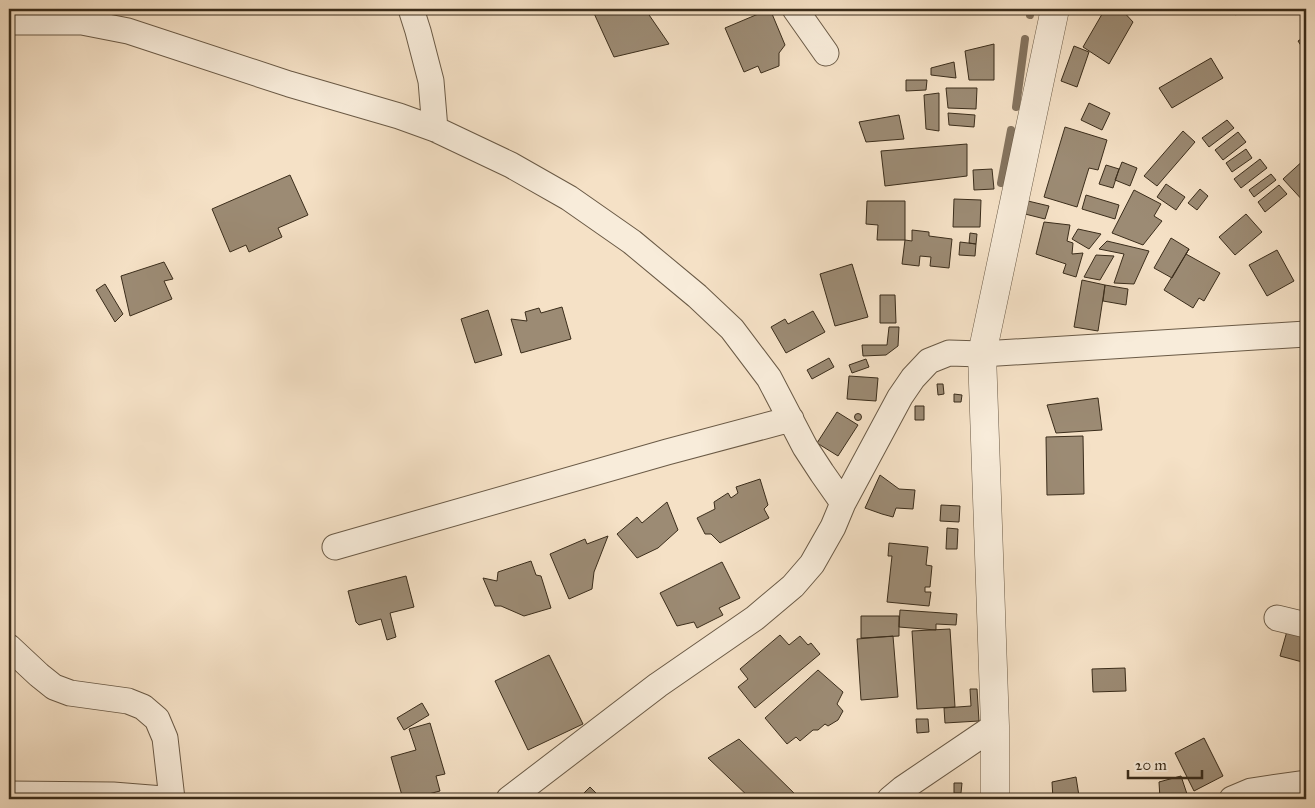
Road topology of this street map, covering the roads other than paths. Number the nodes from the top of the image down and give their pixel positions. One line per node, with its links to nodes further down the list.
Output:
1 (410, 9): 6 (street)
2 (795, 9): 5 (street)
3 (1055, 9): 8 (street)
4 (9, 22): 6 (street)
5 (826, 53)
6 (435, 129): 9 (street)
7 (1306, 334): 8 (street)
8 (982, 354): 10 (street); 15 (street)
9 (791, 419): 10 (street); 11 (street)
10 (843, 503): 20 (street)
11 (335, 547)
12 (1277, 618): 13 (street)
13 (1306, 624)
14 (9, 647): 19 (street)
15 (995, 726): 21 (street); 22 (street)
16 (1306, 783): 23 (street)
17 (9, 794): 18 (street)
18 (163, 799)
19 (172, 799)
20 (509, 799)
21 (890, 799)
22 (994, 799)
23 (1232, 799)

